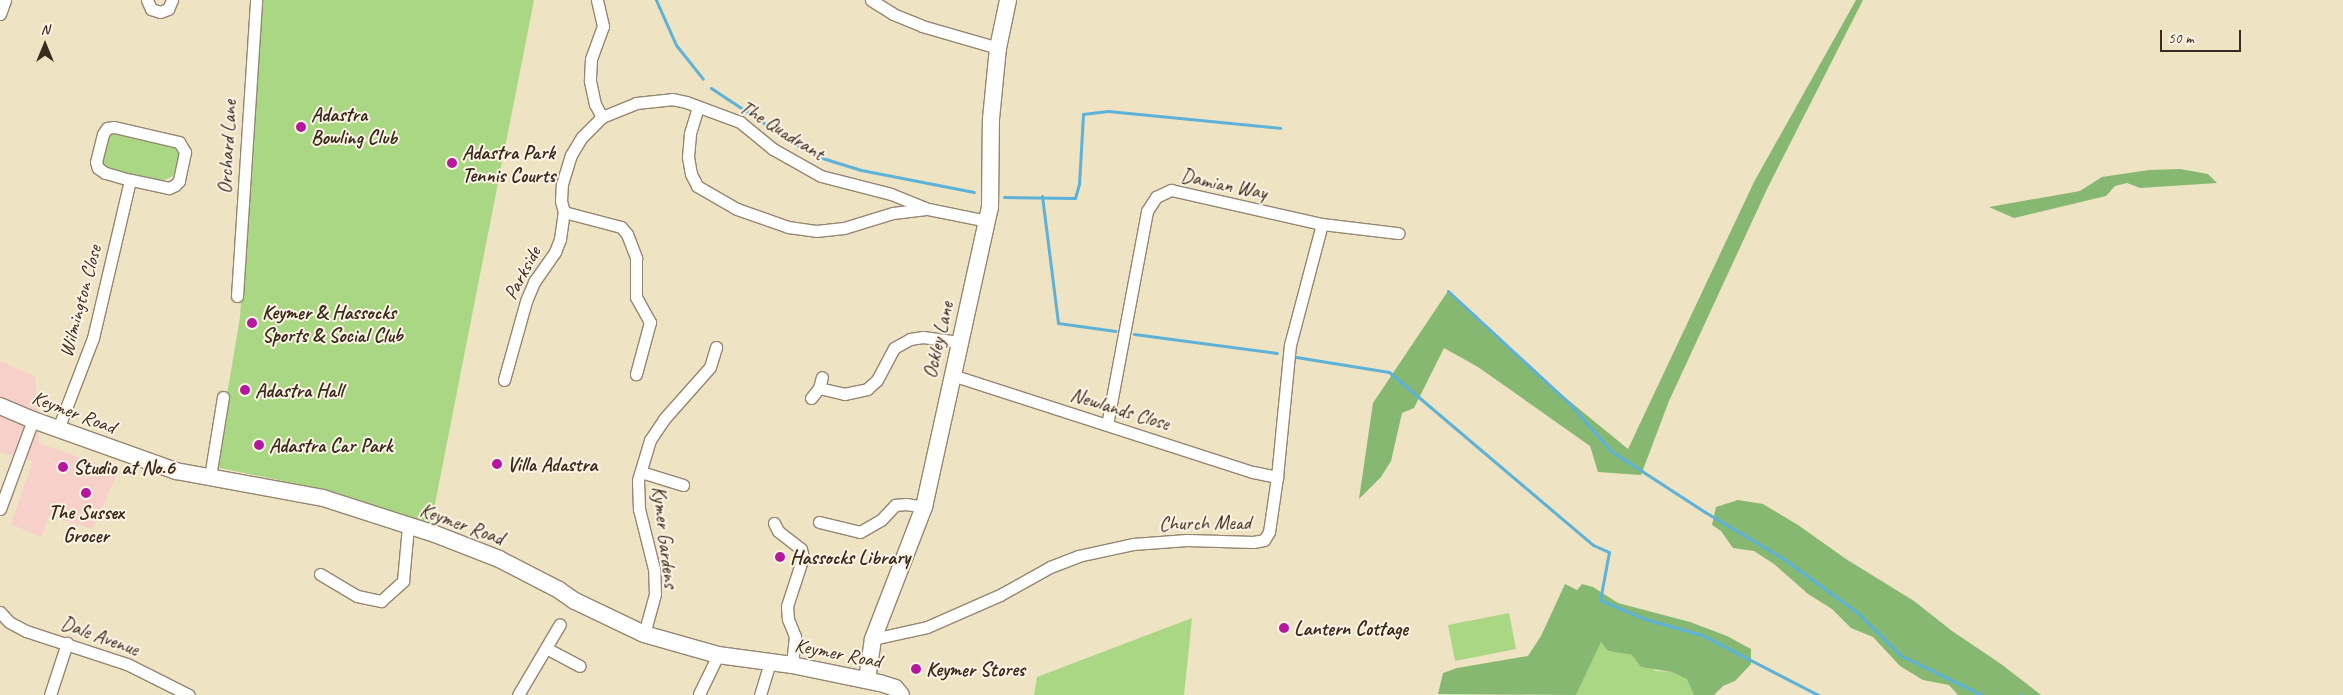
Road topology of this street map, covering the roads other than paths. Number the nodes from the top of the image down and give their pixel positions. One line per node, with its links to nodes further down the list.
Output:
1 (5, 0): 8 (street)
2 (147, 0): 3 (street)
3 (172, 0)
4 (256, 0): 18 (street, Orchard Lane)
5 (597, 0): 11 (street)
6 (871, 0): 9 (street)
7 (1008, 0): 9 (main road, Ockley Lane)
8 (0, 14)
9 (998, 48): 15 (main road, Ockley Lane)
10 (698, 107): 11 (street); 13 (street, The Quadrant); 13 (street, The Quadrant)
11 (602, 117): 14 (street, Parkside)
12 (130, 180): 12 (street); 29 (street, Wilmington Close)
13 (928, 209): 15 (street, The Quadrant)
14 (564, 212): 21 (street); 23 (street, Parkside)
15 (987, 221): 19 (main road, Ockley Lane)
16 (1322, 224): 17 (street, Damian Way); 28 (street, Damian Way); 31 (street, Church Mead)
17 (1398, 233)
18 (237, 296)
19 (959, 342): 22 (main road, Ockley Lane); 25 (street)
20 (716, 347): 30 (street, Kymer Gardens)
21 (636, 374)
22 (952, 375): 28 (street, Newlands Close); 34 (main road, Ockley Lane)
23 (504, 380)
24 (224, 397): 32 (street)
25 (811, 398)
26 (0, 406): 27 (main road, Keymer Road)
27 (33, 420): 29 (main road, Keymer Road); 35 (street)
28 (1107, 425): 31 (street, Newlands Close)
29 (58, 429): 32 (main road, Keymer Road)
30 (640, 472): 33 (street); 42 (street, Kymer Gardens)
31 (1277, 477): 43 (street, Church Mead)
32 (210, 478): 38 (main road, Keymer Road)
33 (683, 485)
34 (924, 508): 36 (street); 43 (main road, Ockley Lane)
35 (0, 509)
36 (819, 522)
37 (774, 523): 48 (street)
38 (408, 526): 39 (street); 42 (main road, Keymer Road)
39 (320, 574)
40 (0, 612): 44 (street, Dale Avenue)
41 (560, 624): 45 (street)
42 (644, 634): 46 (main road, Keymer Road)
43 (873, 639): 50 (main road, Ockley Lane)
44 (67, 643): 52 (street); 53 (street, Dale Avenue)
45 (546, 648): 49 (street); 54 (street)
46 (718, 655): 47 (main road, Keymer Road); 51 (street)
47 (770, 662): 48 (main road, Keymer Road); 55 (street)
48 (792, 665): 50 (main road, Keymer Road)
49 (580, 666)
50 (866, 680): 56 (main road, Keymer Road)
51 (699, 694)
52 (50, 695)
53 (189, 695)
54 (518, 695)
55 (760, 695)
56 (901, 695)

